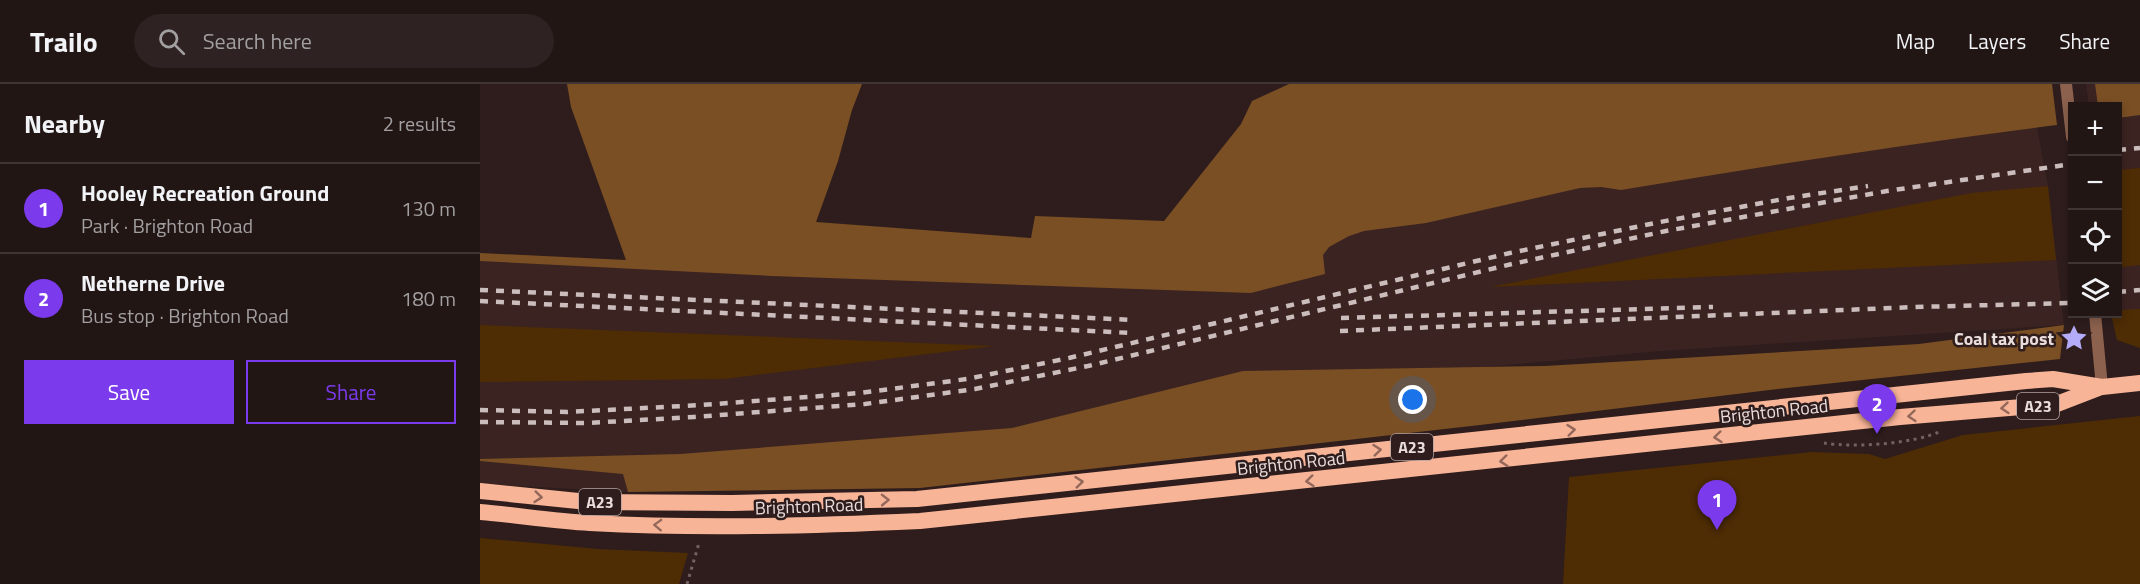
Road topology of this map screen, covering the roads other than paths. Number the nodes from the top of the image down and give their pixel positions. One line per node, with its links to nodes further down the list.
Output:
1 (2066, 84): 2 (street)
2 (2068, 104)
3 (2096, 318): 5 (street)
4 (2140, 383): 5 (highway, Brighton Road / A23)
5 (2102, 387): 6 (highway, Brighton Road / A23, one-way to 5); 7 (highway, Brighton Road / A23, one-way to 7)
6 (480, 491)
7 (480, 512)

